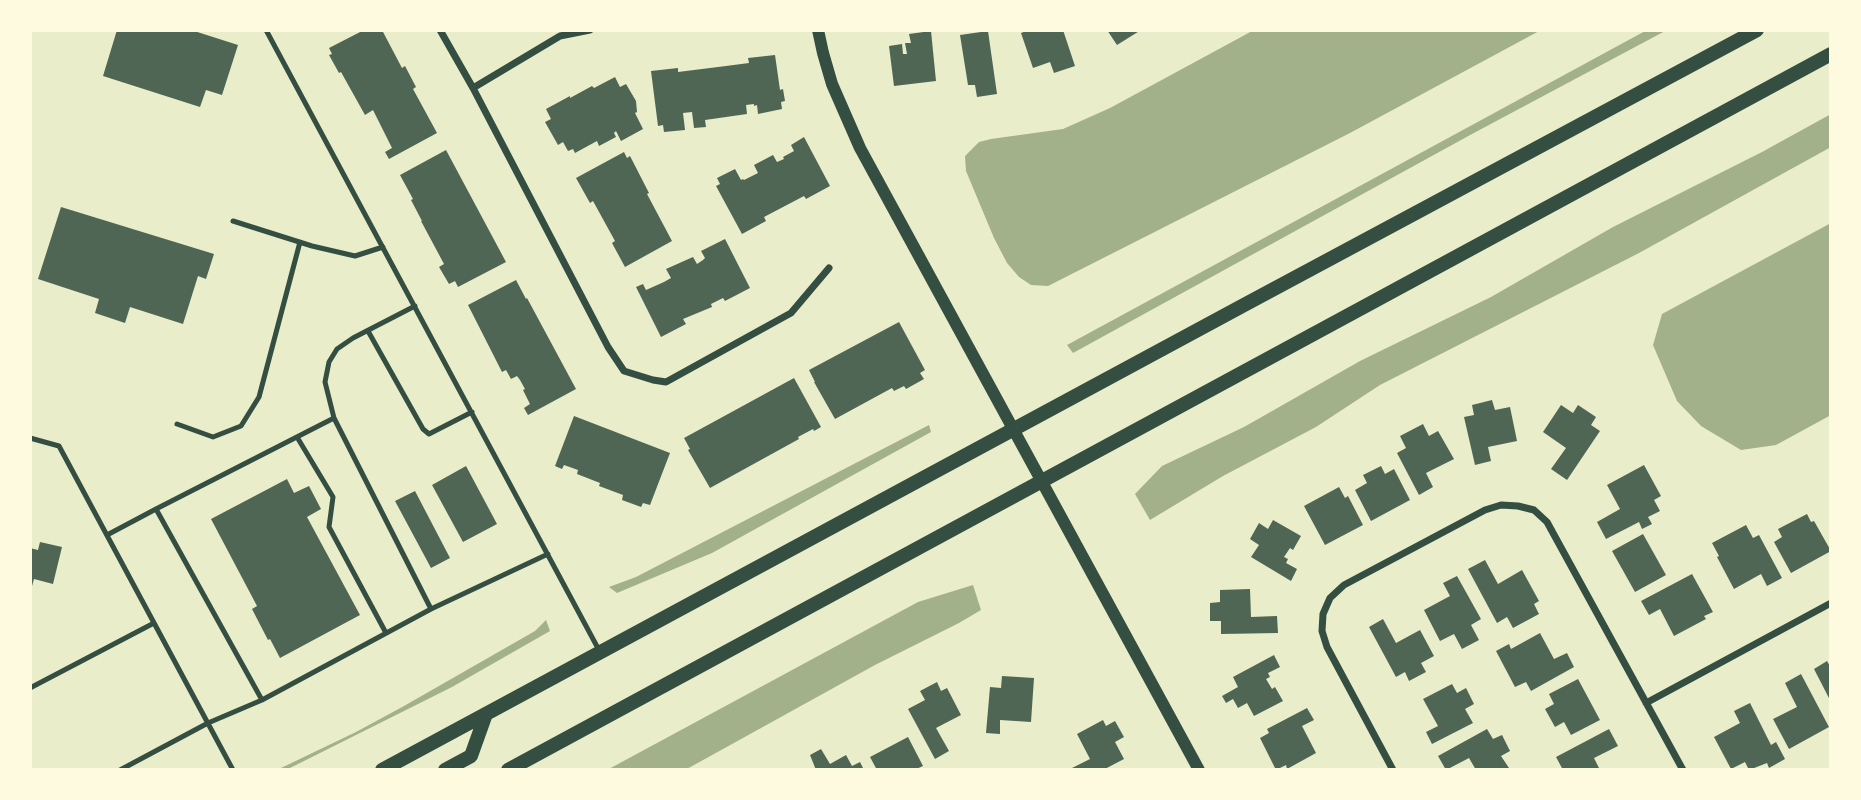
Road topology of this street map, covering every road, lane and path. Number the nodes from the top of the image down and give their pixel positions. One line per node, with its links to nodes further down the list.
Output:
1 (266, 30): 10 (lane)
2 (440, 30): 7 (street)
3 (590, 30): 7 (street)
4 (818, 30): 17 (street)
5 (1757, 30): 17 (main road)
6 (1831, 54): 20 (main road)
7 (473, 88): 11 (street)
8 (233, 221): 9 (lane)
9 (300, 242): 10 (lane); 16 (lane)
10 (383, 247): 12 (lane)
11 (829, 268)
12 (415, 306): 13 (lane); 14 (lane)
13 (368, 331): 14 (lane); 15 (lane)
14 (472, 412): 23 (lane)
15 (334, 418): 18 (lane); 25 (lane)
16 (177, 424)
17 (1013, 429): 20 (street); 28 (main road)
18 (298, 437): 21 (lane); 27 (lane)
19 (30, 438): 22 (lane)
20 (1042, 482): 38 (main road); 39 (street)
21 (156, 509): 22 (lane); 30 (lane)
22 (107, 535): 26 (lane)
23 (548, 554): 25 (lane); 28 (lane)
24 (1831, 603): 31 (street)
25 (431, 609): 27 (lane)
26 (154, 623): 29 (lane); 33 (lane)
27 (386, 633): 30 (lane)
28 (600, 652): 32 (main road)
29 (30, 688)
30 (262, 700): 33 (lane)
31 (1646, 703): 40 (street); 41 (street)
32 (486, 714): 36 (main road); 37 (main road)
33 (208, 723): 34 (lane); 35 (lane)
34 (120, 770)
35 (233, 770)
36 (382, 770)
37 (445, 770)
38 (508, 770)
39 (1199, 770)
40 (1394, 770)
41 (1683, 770)

